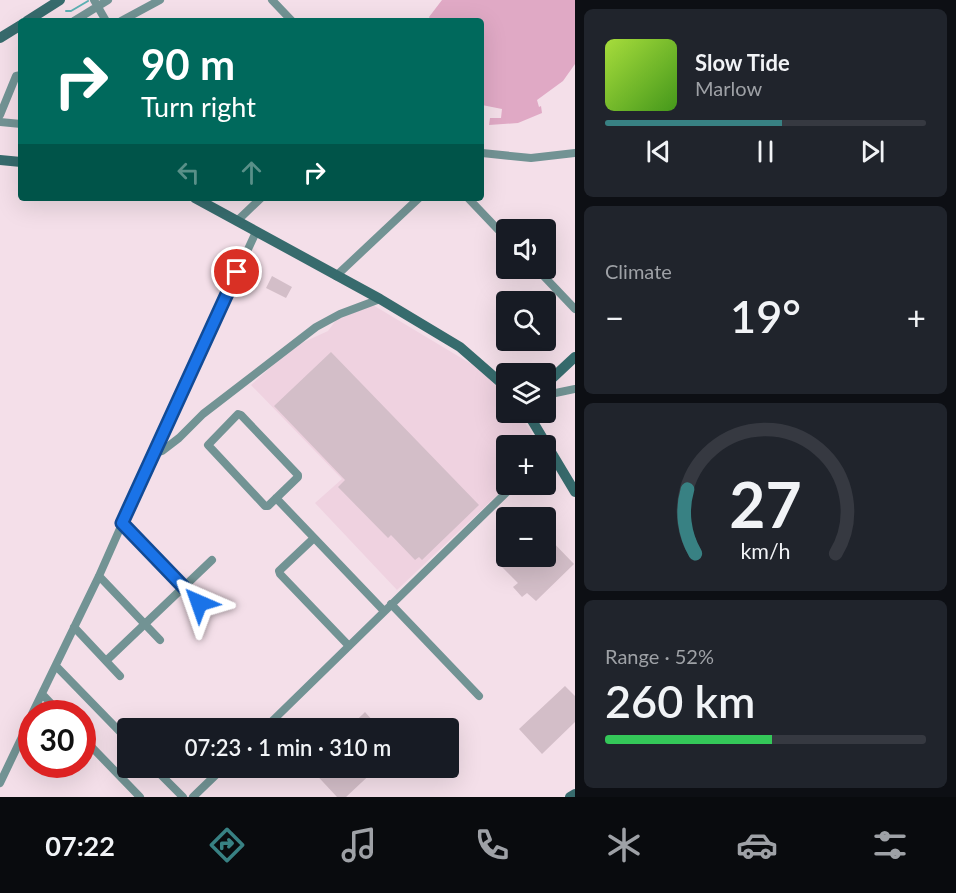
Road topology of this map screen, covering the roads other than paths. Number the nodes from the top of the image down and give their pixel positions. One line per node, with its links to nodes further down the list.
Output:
1 (60, 0): 6 (street)
2 (108, 0): 5 (street)
3 (160, 0): 9 (street)
4 (272, 0): 10 (street)
5 (96, 3): 7 (street); 8 (street)
6 (32, 18)
7 (78, 18)
8 (104, 18)
9 (128, 18)
10 (289, 18)
11 (18, 27): 12 (street)
12 (0, 38)
13 (18, 76): 14 (street)
14 (0, 115)
15 (0, 122): 16 (street)
16 (18, 124)
17 (484, 153): 18 (street)
18 (575, 153)
19 (0, 160): 20 (street)
20 (18, 162)
21 (200, 201): 25 (street)
22 (258, 201): 25 (street)
23 (416, 201): 28 (street)
24 (471, 201): 26 (street)
25 (237, 221): 27 (street)
26 (496, 227)
27 (256, 231): 28 (street); 38 (street)
28 (336, 276): 30 (street)
29 (546, 279): 31 (street)
30 (380, 299): 34 (street); 38 (street)
31 (575, 309)
32 (575, 357): 33 (street)
33 (556, 375)
34 (496, 378)
35 (572, 390): 36 (street); 37 (street)
36 (556, 393)
37 (575, 399)
38 (153, 454): 43 (street)
39 (556, 465): 40 (street)
40 (575, 492)
41 (504, 495): 49 (street)
42 (276, 498): 42 (street); 44 (street)
43 (122, 523): 46 (street); 47 (street)
44 (314, 538): 50 (street); 54 (street)
45 (212, 560): 47 (street)
46 (99, 576): 51 (street); 52 (street)
47 (184, 587): 48 (street); 51 (street)
48 (199, 603)
49 (391, 604): 50 (street); 59 (street)
50 (384, 611): 54 (street)
51 (145, 625): 53 (street); 55 (street)
52 (74, 627): 55 (street); 56 (street)
53 (160, 640)
54 (349, 646): 62 (street)
55 (106, 661): 57 (street)
56 (56, 666): 58 (street); 63 (street)
57 (120, 676)
58 (42, 694): 60 (street); 61 (street)
59 (478, 696)
60 (39, 700)
61 (48, 700)
62 (275, 718)
63 (117, 729)
64 (18, 745): 68 (street)
65 (96, 751): 70 (street)
66 (164, 778): 71 (street)
67 (213, 778): 72 (street)
68 (0, 783)
69 (575, 794): 73 (street)
70 (140, 797)
71 (183, 797)
72 (193, 797)
73 (570, 797)

